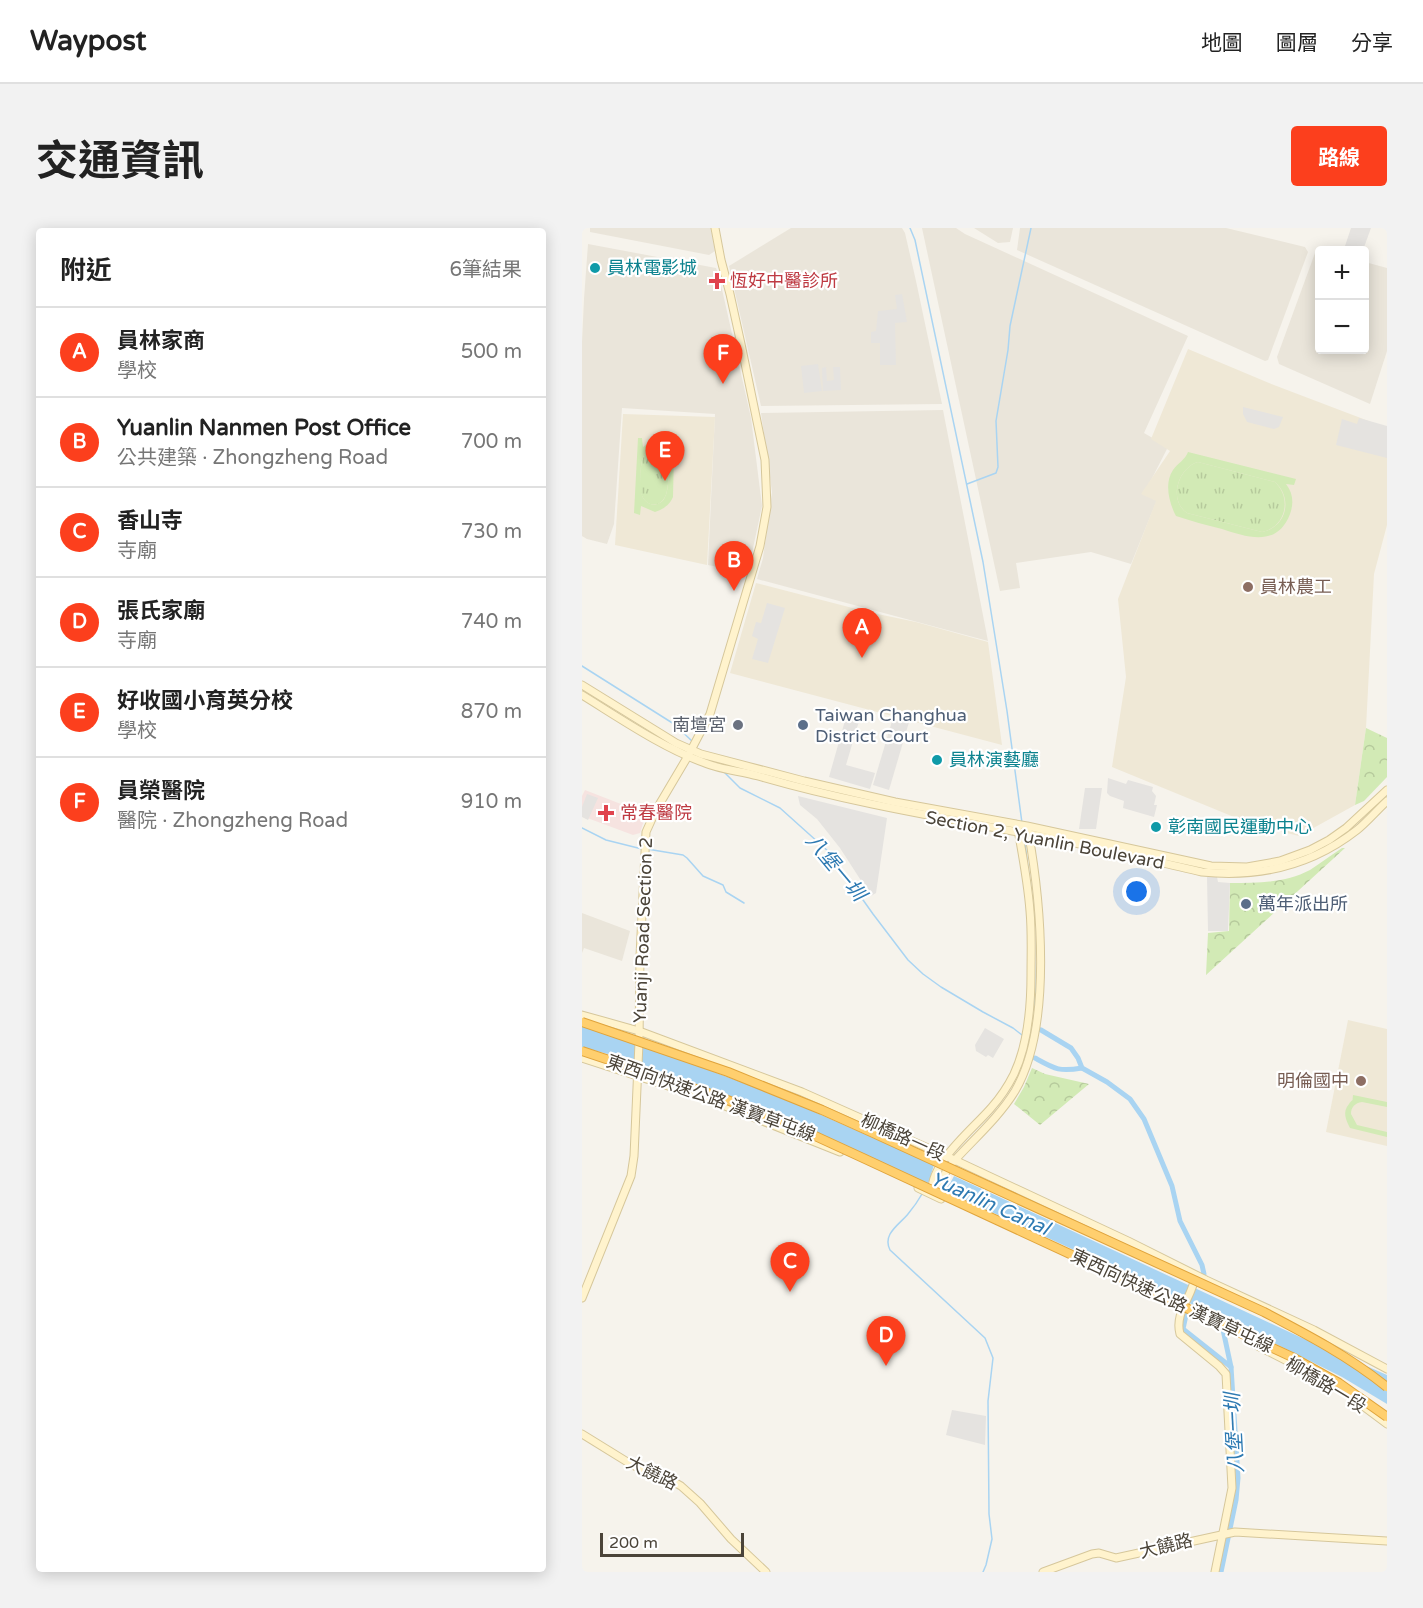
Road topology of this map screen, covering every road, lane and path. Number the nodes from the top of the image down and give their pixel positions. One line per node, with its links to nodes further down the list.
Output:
1 (715, 228): 4 (street, Yuanji Road Section 2)
2 (582, 685): 4 (street)
3 (582, 695): 4 (street)
4 (690, 753): 7 (street, Section 2, Yuanlin Boulevard); 11 (street, Yuanji Road Section 2)
5 (1387, 790): 8 (street, Section 2, Yuanlin Boulevard)
6 (1387, 801): 8 (street, Section 2, Yuanlin Boulevard)
7 (1018, 828): 8 (street, Section 2, Yuanlin Boulevard); 15 (street)
8 (1028, 830): 16 (street)
9 (582, 1015): 11 (street, 柳橋路一段)
10 (582, 1022): 23 (highway, 東西向快速公路 漢寶草屯線, bridge)
11 (639, 1031): 14 (street, Yuanji Road Section 2); 15 (street, 柳橋路一段)
12 (582, 1051): 24 (highway, 東西向快速公路 漢寶草屯線, bridge)
13 (582, 1058): 14 (street, 柳橋路一段)
14 (638, 1075): 18 (street, 柳橋路一段); 20 (street)
15 (946, 1156): 16 (street, 柳橋路一段); 17 (street)
16 (955, 1160): 17 (street); 19 (street, 柳橋路一段)
17 (944, 1168): 18 (street)
18 (934, 1190): 21 (street, 柳橋路一段)
19 (1195, 1278): 21 (street); 22 (street, 柳橋路一段)
20 (582, 1298)
21 (1184, 1306): 25 (street, 柳橋路一段); 27 (street)
22 (1387, 1369)
23 (1387, 1387)
24 (1387, 1417)
25 (1387, 1424)
26 (582, 1434): 29 (street, 大饒路)
27 (1222, 1534): 28 (street, 大饒路); 30 (street, 大饒路); 31 (street)
28 (1387, 1541)
29 (766, 1572)
30 (1043, 1572)
31 (1215, 1572)

